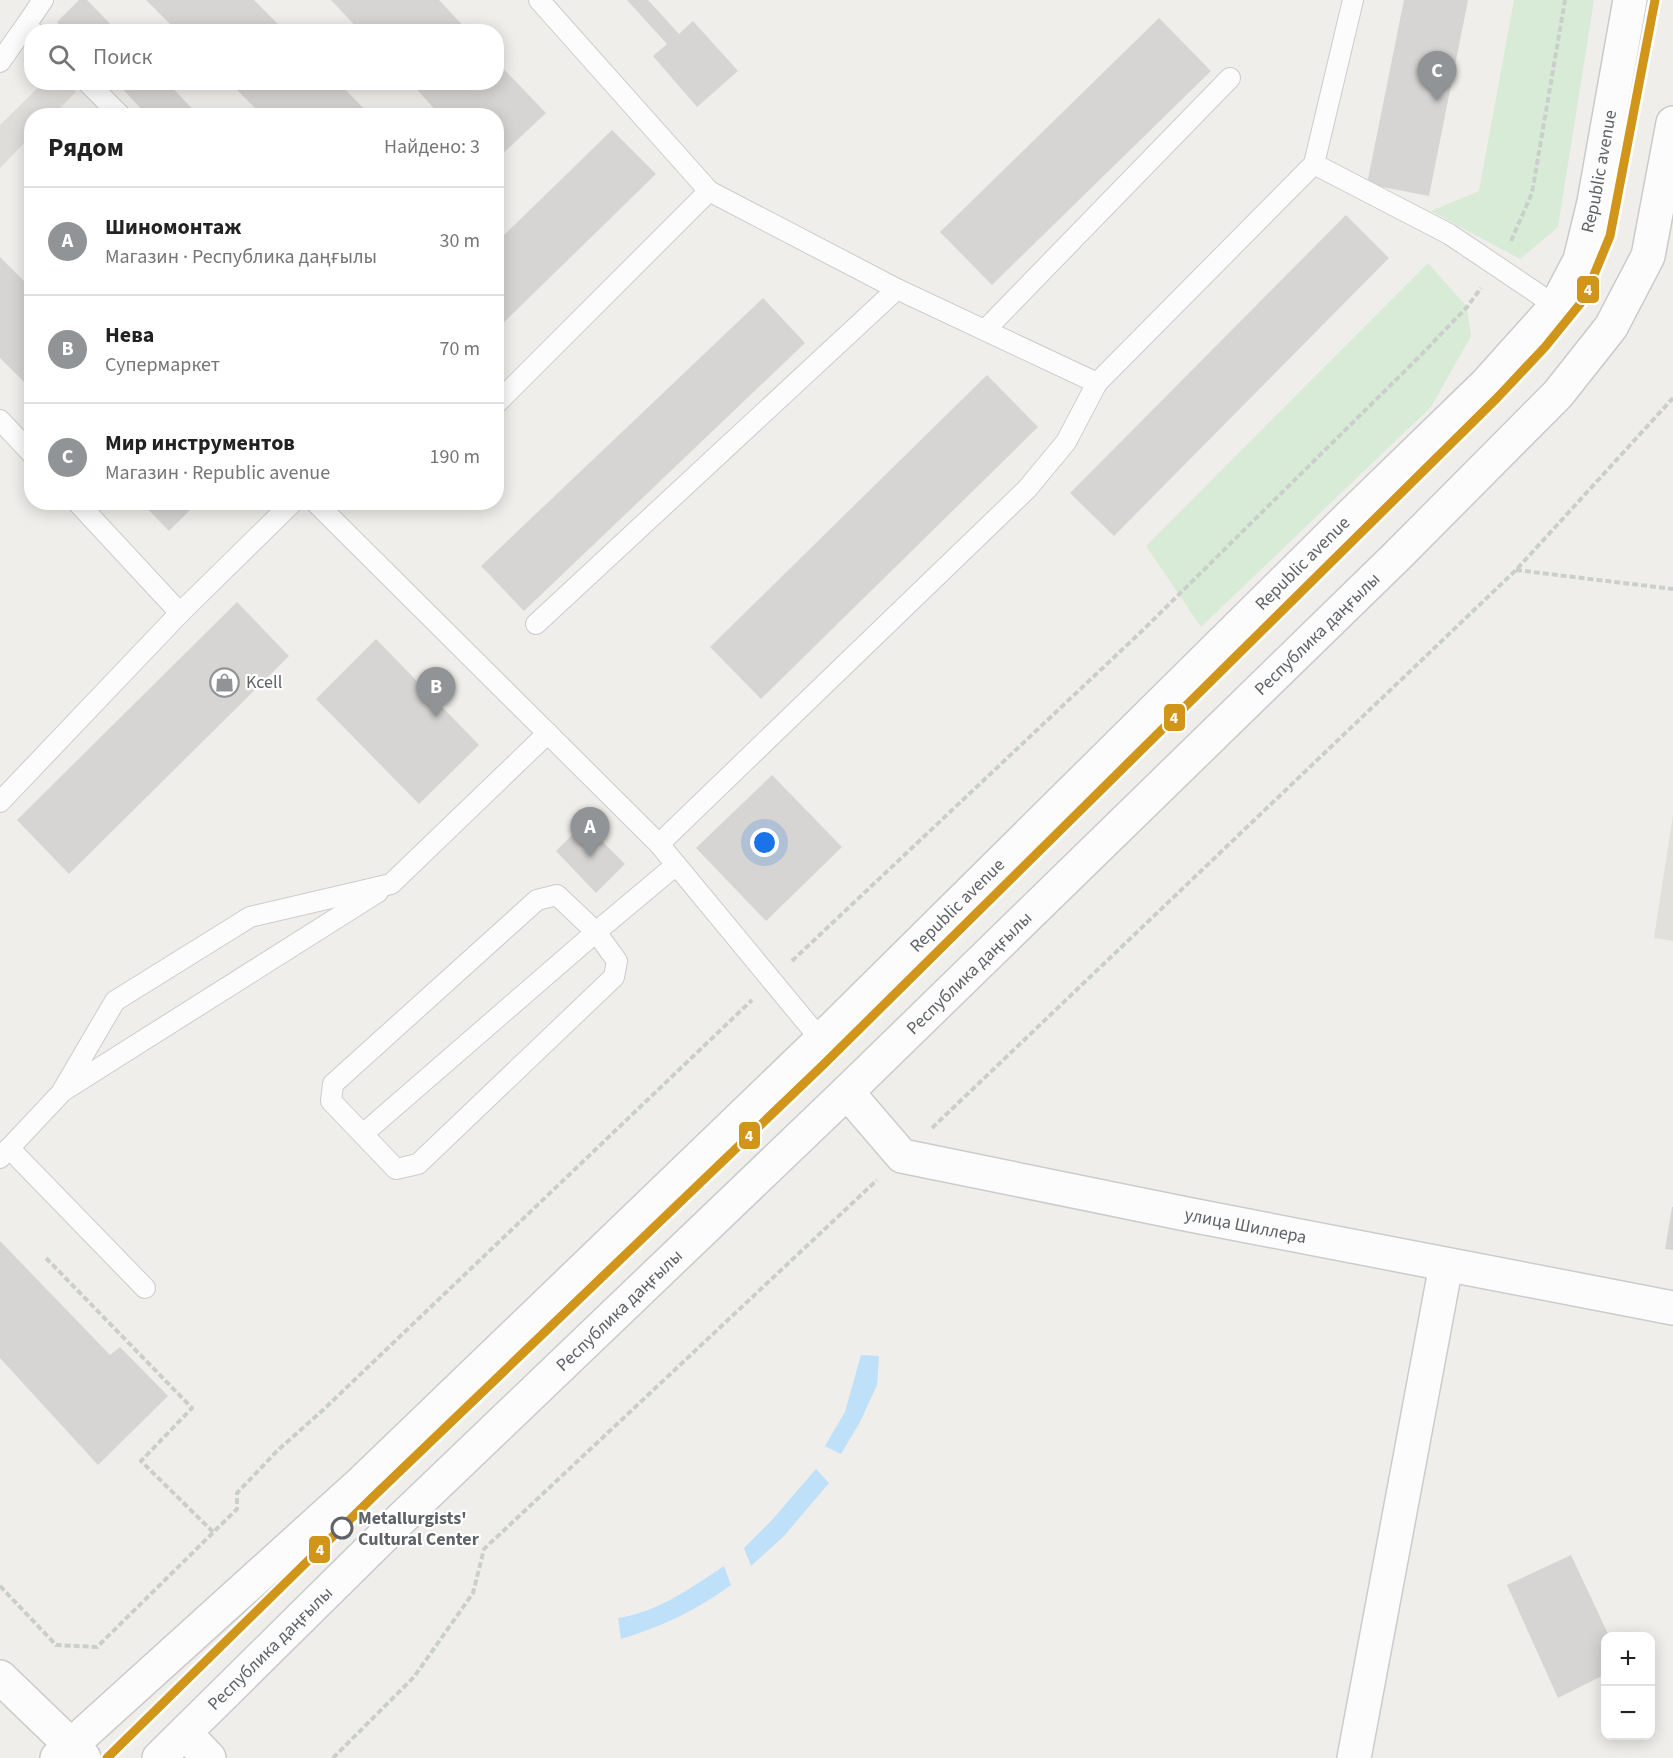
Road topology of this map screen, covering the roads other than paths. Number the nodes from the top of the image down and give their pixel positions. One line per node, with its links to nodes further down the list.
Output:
1 (43, 0): 5 (lane)
2 (539, 0): 13 (lane)
3 (1353, 0): 12 (lane)
4 (1630, 0): 15 (main road, Republic avenue)
5 (32, 24)
6 (24, 35): 7 (lane)
7 (0, 62)
8 (1230, 78): 16 (lane)
9 (95, 90): 10 (lane)
10 (113, 108)
11 (1673, 123): 33 (main road, Республика даңғылы)
12 (1314, 164): 15 (lane); 17 (lane)
13 (709, 191): 14 (lane); 18 (lane)
14 (897, 289): 16 (lane); 25 (lane)
15 (1556, 306): 32 (main road, Republic avenue)
16 (985, 330): 17 (lane)
17 (1097, 383): 28 (lane)
18 (504, 397)
19 (0, 420): 20 (lane)
20 (24, 446)
21 (83, 510): 24 (lane)
22 (285, 510): 24 (lane)
23 (323, 510): 26 (lane)
24 (180, 613): 27 (lane)
25 (536, 624)
26 (548, 733): 28 (lane); 30 (lane)
27 (0, 802)
28 (659, 844): 29 (lane)
29 (676, 865): 31 (lane); 32 (lane)
30 (391, 884): 34 (lane); 34 (lane)
31 (596, 932): 35 (lane); 35 (lane); 35 (lane)
32 (821, 1040): 42 (main road)
33 (847, 1092): 37 (main road, улица Шиллера); 41 (main road, Республика даңғылы)
34 (61, 1093): 36 (lane)
35 (363, 1134)
36 (4, 1153): 38 (lane)
37 (1446, 1265): 39 (main road, улица Шиллера); 45 (main road)
38 (144, 1288)
39 (1673, 1308)
40 (0, 1677): 42 (main road)
41 (185, 1732): 43 (main road, Республика даңғылы); 44 (main road)
42 (71, 1753)
43 (159, 1758)
44 (209, 1758)
45 (1354, 1758)

